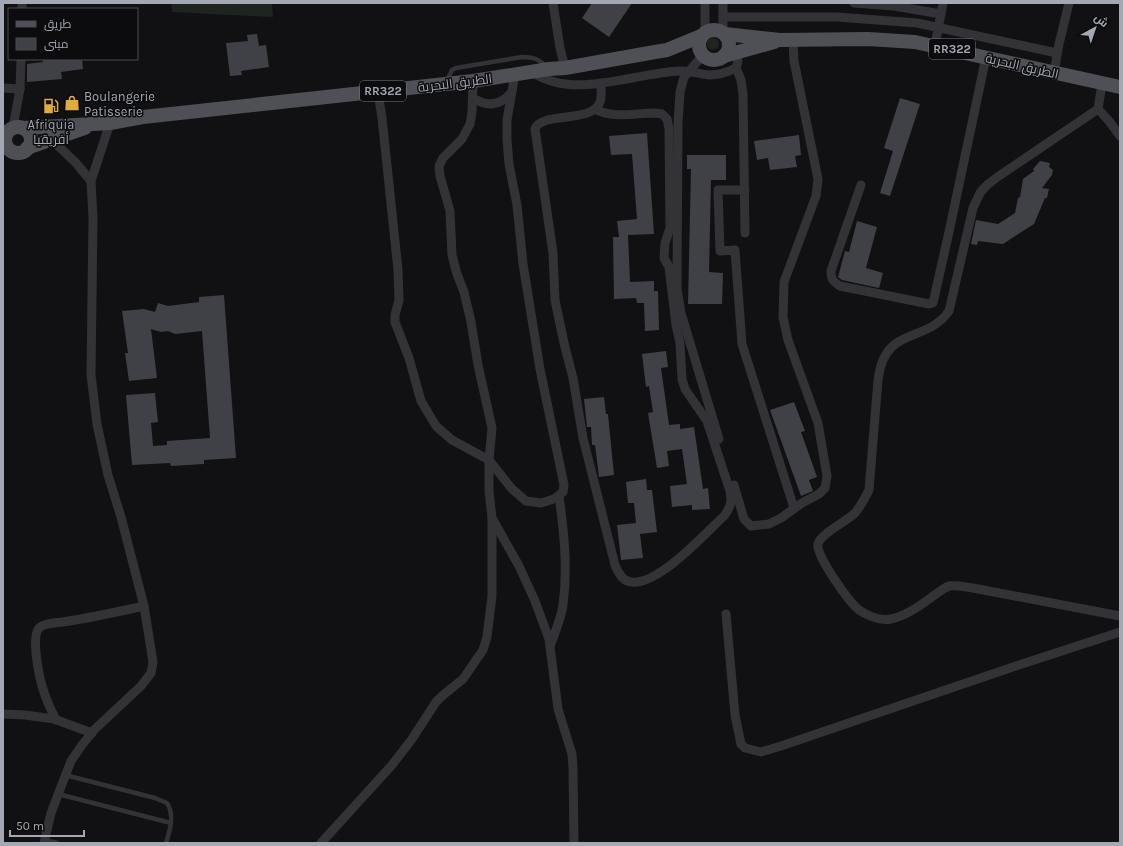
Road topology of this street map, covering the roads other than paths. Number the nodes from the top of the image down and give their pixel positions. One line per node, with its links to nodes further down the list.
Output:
1 (553, 3): 20 (street)
2 (705, 3): 11 (street)
3 (723, 3): 8 (street)
4 (854, 3): 7 (street)
5 (943, 3): 7 (street)
6 (1069, 3): 15 (street)
7 (941, 14): 9 (street)
8 (723, 17): 9 (street); 10 (street)
9 (938, 28): 13 (street); 15 (street)
10 (724, 33): 11 (main road, RR322); 12 (main road, RR322); 16 (main road)
11 (703, 34): 14 (main road, الطريق البحرية / RR322); 17 (main road)
12 (787, 40): 13 (main road, الطريق البحرية / RR322); 16 (main road, RR322); 51 (street)
13 (935, 46): 18 (main road, الطريق البحرية / RR322)
14 (667, 50): 17 (main road, الطريق البحرية / RR322); 20 (main road, الطريق البحرية / RR322)
15 (1057, 53): 25 (street)
16 (730, 54): 17 (main road, RR322); 21 (street)
17 (702, 55): 24 (street)
18 (986, 57): 25 (main road, الطريق البحرية / RR322); 46 (street)
19 (21, 60): 33 (street)
20 (565, 68): 22 (main road, الطريق البحرية / RR322)
21 (736, 68): 24 (street); 47 (street)
22 (549, 69): 23 (main road, الطريق البحرية / RR322); 29 (lane)
23 (532, 72): 26 (main road, الطريق البحرية / RR322); 28 (street)
24 (690, 72): 28 (street); 51 (street)
25 (1054, 73): 30 (main road, الطريق البحرية / RR322)
26 (516, 74): 27 (main road, الطريق البحرية / RR322); 35 (street)
27 (473, 81): 29 (main road, الطريق البحرية / RR322); 36 (street)
28 (601, 83): 37 (street)
29 (445, 84): 34 (main road, الطريق البحرية / RR322)
30 (1102, 84): 31 (main road, الطريق البحرية / RR322); 38 (street)
31 (1120, 87)
32 (3, 88): 33 (street)
33 (20, 89): 40 (street)
34 (378, 92): 39 (main road, الطريق البحرية / RR322); 49 (street)
35 (511, 93): 36 (street); 50 (street)
36 (473, 98): 49 (street)
37 (595, 109): 37 (street)
38 (1098, 109): 41 (street); 55 (street)
39 (104, 123): 40 (main road, RR322); 42 (main road, RR322); 45 (street)
40 (11, 132): 43 (main road); 44 (main road, RR322)
41 (1120, 136)
42 (52, 140): 43 (main road, RR322); 45 (street)
43 (27, 148): 44 (main road, RR322)
44 (8, 152)
45 (91, 181): 53 (street)
46 (861, 185)
47 (745, 190): 48 (street); 51 (street)
48 (745, 233)
49 (489, 460): 50 (street); 52 (street)
50 (559, 496): 57 (street)
51 (794, 508)
52 (492, 518): 57 (street); 67 (street)
53 (144, 606): 59 (street); 60 (street)
54 (726, 614): 56 (street)
55 (1120, 616)
56 (1120, 632)
57 (550, 647): 68 (street)
58 (3, 714): 59 (street)
59 (56, 720): 60 (street)
60 (92, 733): 61 (street)
61 (65, 775): 62 (street); 63 (lane)
62 (58, 794): 63 (lane); 64 (street)
63 (171, 823): 66 (lane)
64 (45, 841): 65 (lane)
65 (57, 843)
66 (166, 843)
67 (321, 843)
68 (574, 843)

